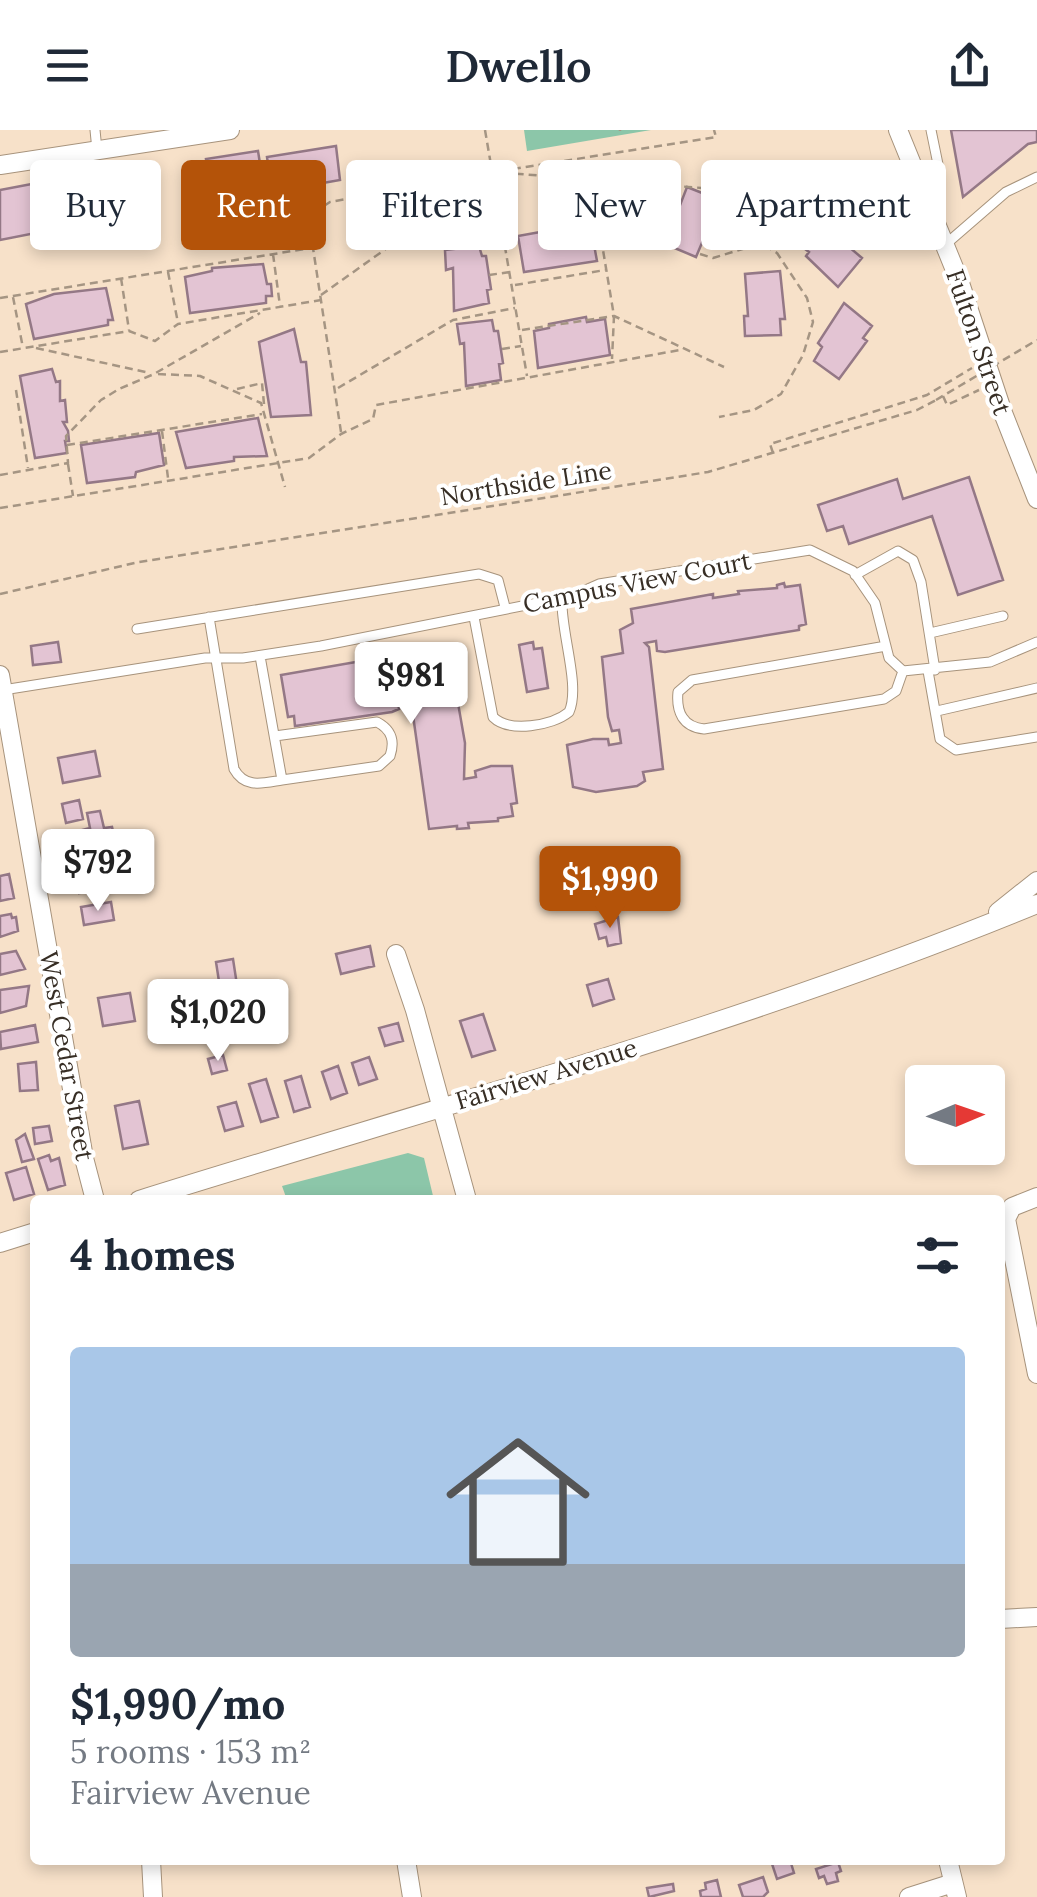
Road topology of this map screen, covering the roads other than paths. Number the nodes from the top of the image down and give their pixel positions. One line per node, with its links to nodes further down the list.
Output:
1 (95, 130): 5 (lane)
2 (230, 130): 5 (street)
3 (898, 130): 6 (street, Fulton Street)
4 (931, 130): 7 (lane)
5 (98, 150): 8 (street)
6 (911, 160)
7 (938, 160)
8 (0, 165)
9 (1037, 177): 10 (lane)
10 (946, 244): 11 (street, Fulton Street)
11 (1037, 498)
12 (856, 575): 13 (lane, Campus View Court); 19 (lane); 22 (lane)
13 (562, 598): 14 (lane, Campus View Court); 17 (lane)
14 (505, 607): 16 (lane); 17 (lane, Campus View Court)
15 (1003, 616): 19 (lane)
16 (209, 617): 18 (lane); 25 (lane)
17 (474, 617): 24 (lane, Campus View Court)
18 (138, 629)
19 (930, 632): 26 (lane)
20 (1037, 633): 23 (lane)
21 (1037, 642): 23 (lane)
22 (886, 646): 27 (lane); 27 (lane)
23 (1024, 646): 26 (lane)
24 (260, 656): 25 (lane, Campus View Court); 31 (lane)
25 (216, 659): 28 (lane, Campus View Court); 33 (lane)
26 (932, 670): 27 (lane); 30 (lane)
27 (903, 671)
28 (1, 682): 39 (street, West Cedar Street)
29 (1037, 688): 30 (lane)
30 (937, 710): 32 (lane)
31 (274, 736): 33 (lane); 33 (lane)
32 (1037, 737)
33 (282, 780)
34 (1037, 881): 36 (street, Fairview Avenue)
35 (1037, 904): 36 (street, Fairview Avenue)
36 (950, 941): 38 (street, Fairview Avenue)
37 (396, 954): 38 (street)
38 (442, 1106): 40 (street, Fairview Avenue); 41 (street)
39 (94, 1195)
40 (155, 1195)
41 (465, 1195)
42 (1037, 1198): 45 (street)
43 (30, 1234): 44 (street)
44 (0, 1243)
45 (1037, 1374)
46 (1037, 1616): 47 (street)
47 (1005, 1618)
48 (151, 1865): 52 (street)
49 (407, 1865): 53 (street)
50 (949, 1865): 51 (street)
51 (955, 1890): 54 (street)
52 (154, 1897)
53 (412, 1897)
54 (909, 1897)

